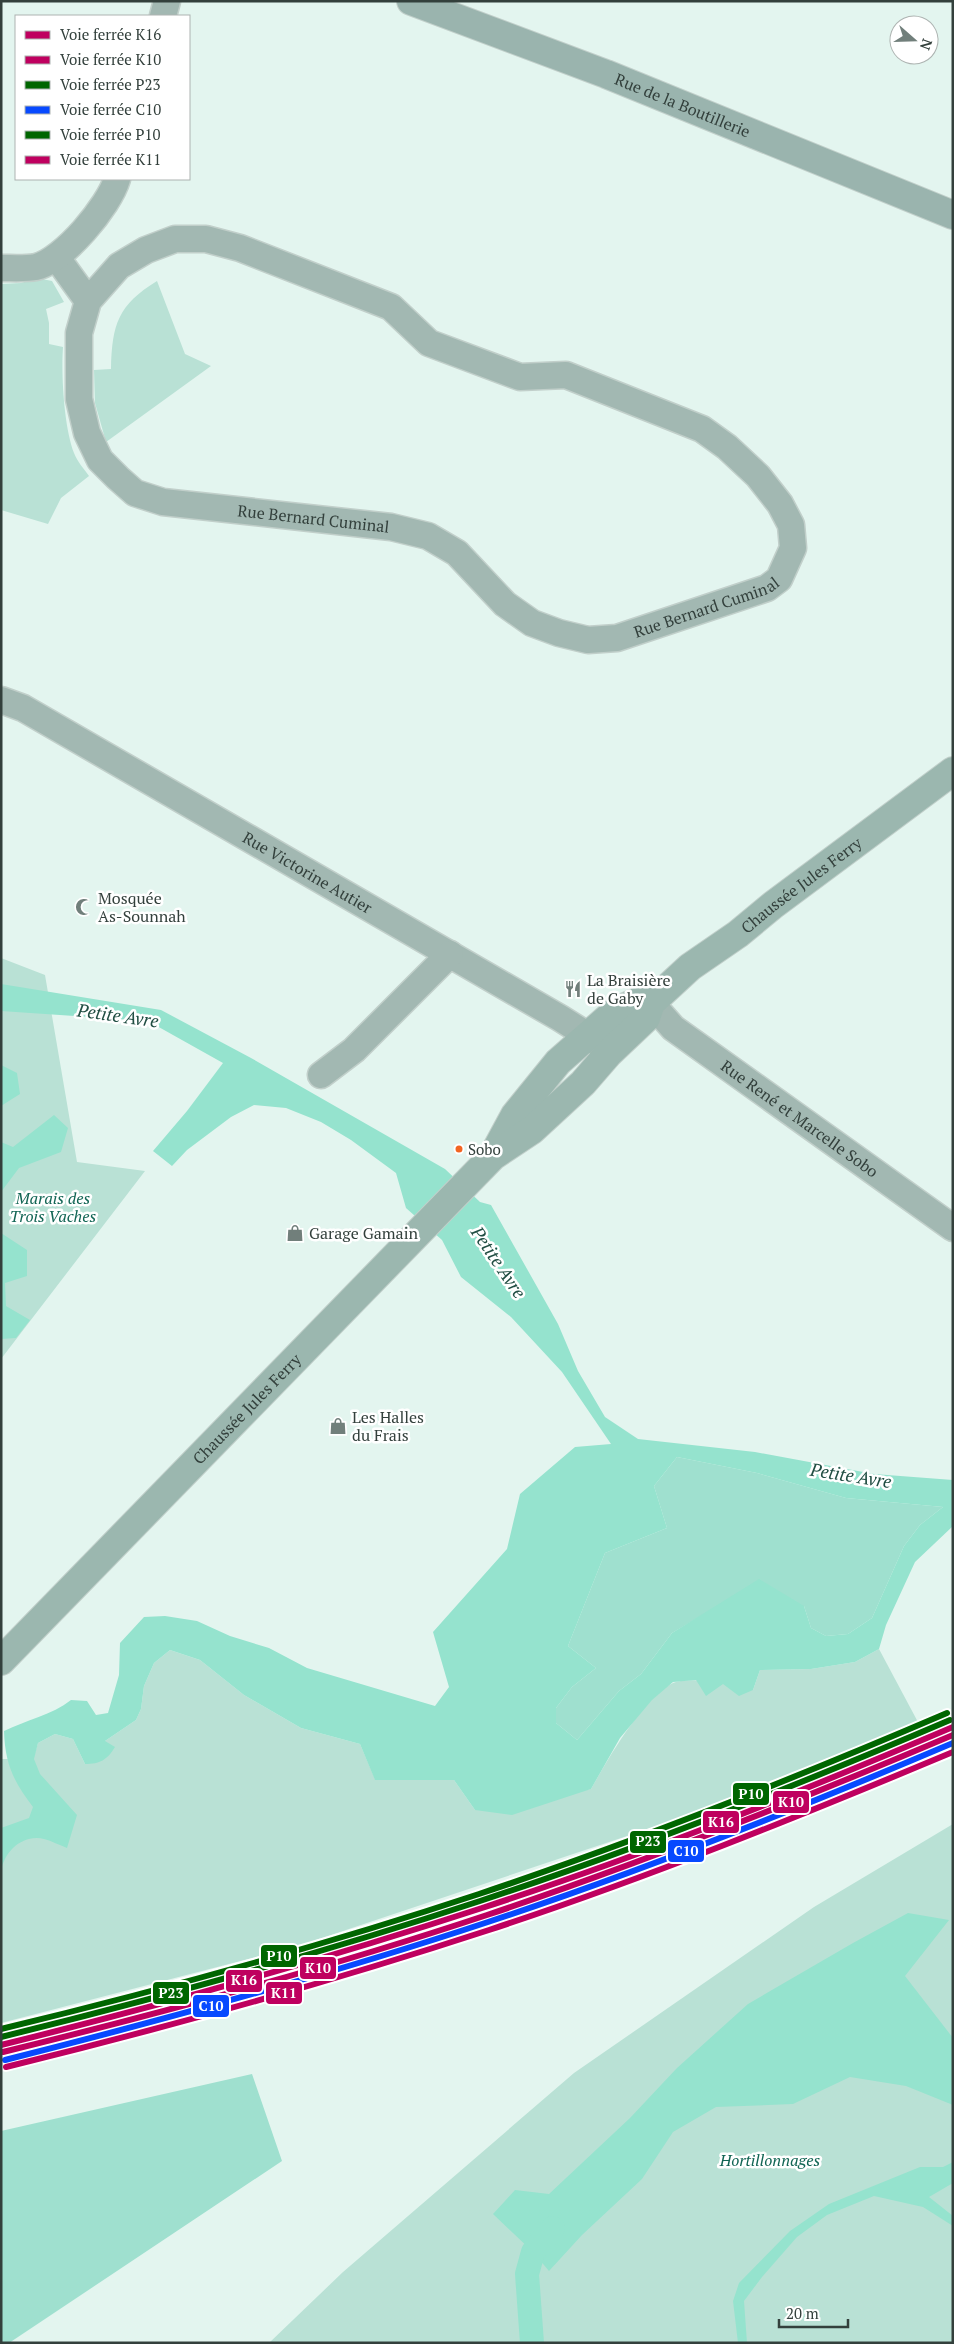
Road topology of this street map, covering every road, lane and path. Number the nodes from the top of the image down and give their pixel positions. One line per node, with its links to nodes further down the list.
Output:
1 (167, 1): 3 (street)
2 (412, 1): 5 (street, Rue de la Boutillerie)
3 (163, 15)
4 (117, 180): 6 (street)
5 (953, 215)
6 (56, 258): 7 (street); 8 (street)
7 (1, 268)
8 (88, 301): 8 (street, Rue Bernard Cuminal)
9 (1, 700): 11 (street, Rue Victorine Autier)
10 (953, 771): 12 (main road, Chaussée Jules Ferry)
11 (450, 954): 13 (street, Rue Victorine Autier); 15 (street)
12 (651, 1002): 13 (main road, Chaussée Jules Ferry); 14 (main road, Chaussée Jules Ferry); 17 (street, Rue René et Marcelle Sobo)
13 (587, 1035): 14 (street, Rue Victorine Autier); 16 (main road, Chaussée Jules Ferry)
14 (609, 1053): 16 (main road, Chaussée Jules Ferry)
15 (322, 1075)
16 (493, 1156): 18 (main road, Chaussée Jules Ferry)
17 (953, 1228)
18 (1, 1661)

